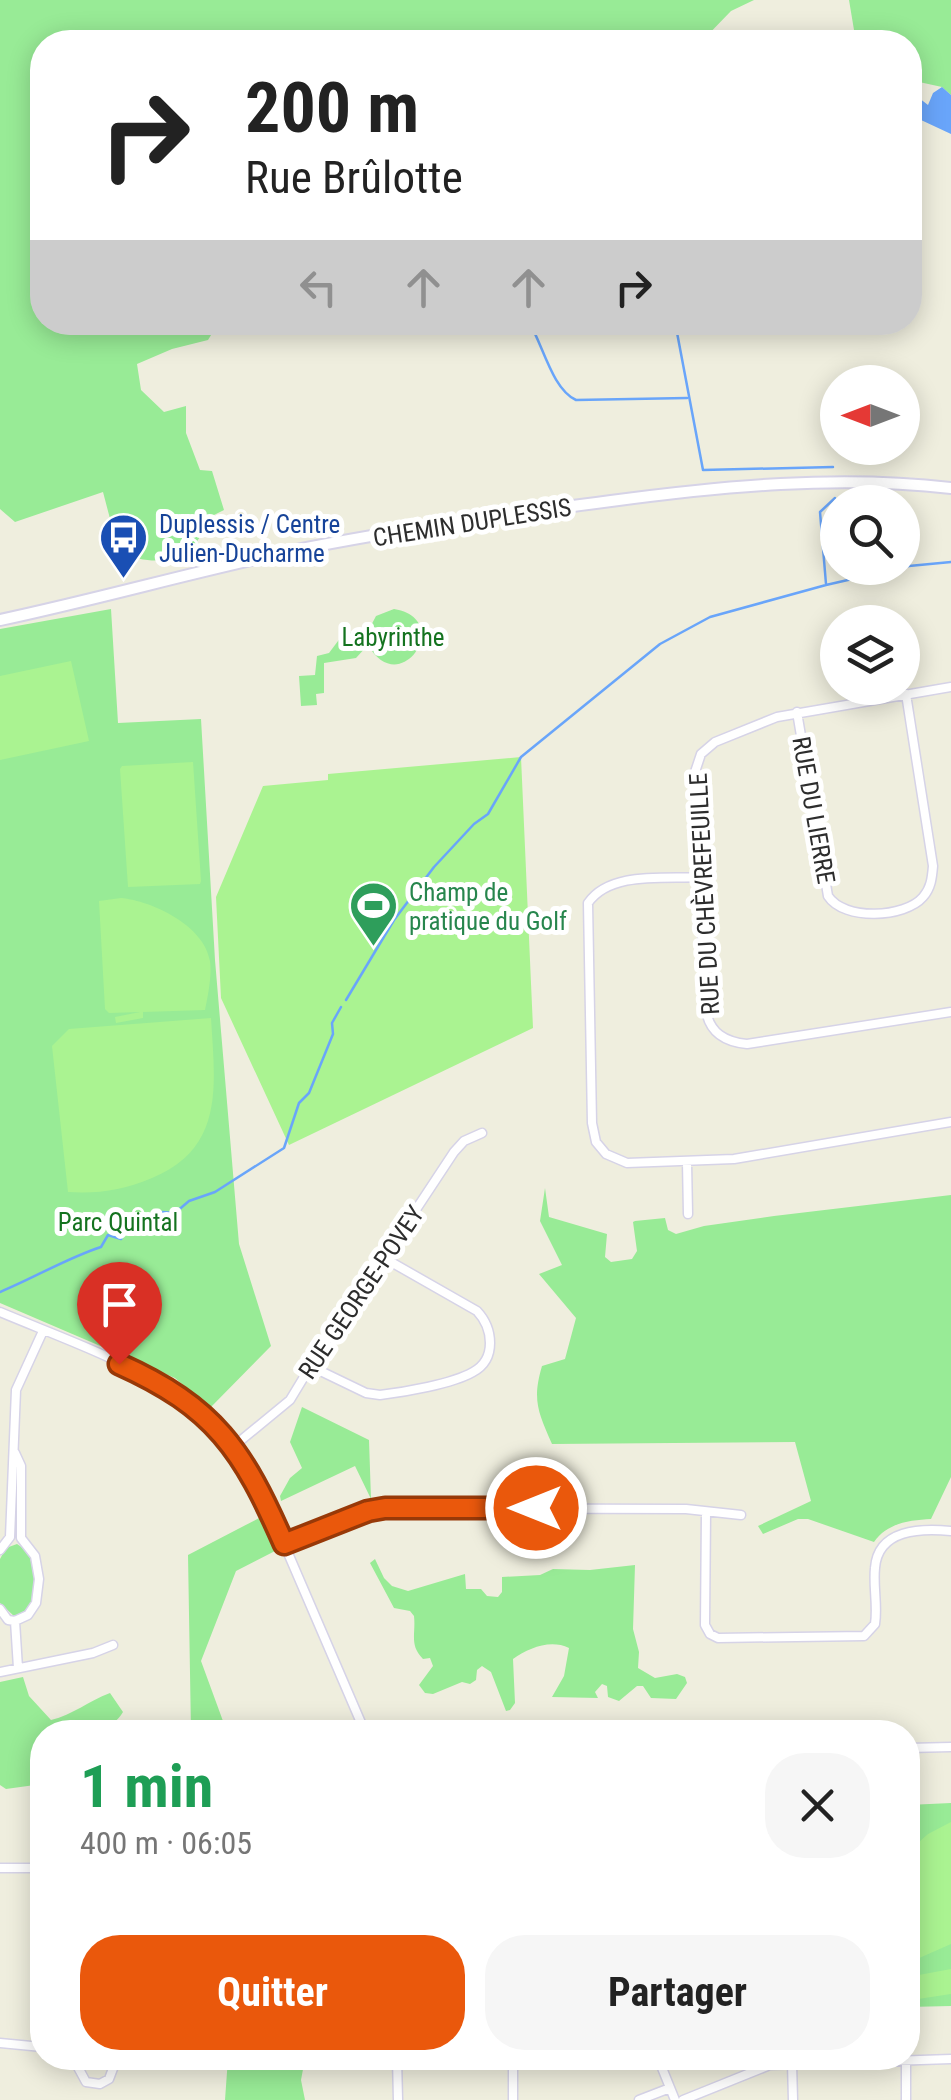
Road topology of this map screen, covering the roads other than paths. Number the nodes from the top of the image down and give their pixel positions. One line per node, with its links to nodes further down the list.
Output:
1 (951, 488): 2 (street, CHEMIN DUPLESSIS)
2 (0, 620)
3 (951, 687): 4 (street)
4 (920, 692)
5 (839, 705): 7 (street)
6 (908, 705): 7 (street, RUE DU LIERRE)
7 (796, 712): 8 (street, RUE DU CHÈVREFEUILLE)
8 (700, 877): 9 (street, RUE DU CHÈVREFEUILLE); 12 (street)
9 (951, 1012)
10 (951, 1122): 12 (street)
11 (482, 1132): 14 (street, RUE GEORGE-POVEY)
12 (686, 1162): 13 (street)
13 (688, 1214)
14 (384, 1258): 17 (street, RUE GEORGE-POVEY); 17 (street)
15 (0, 1312): 16 (street)
16 (43, 1331): 18 (street); 19 (street)
17 (310, 1366): 18 (street, RUE GEORGE-POVEY)
18 (234, 1446): 26 (street)
19 (16, 1491): 20 (street); 24 (street); 25 (street)
20 (0, 1492)
21 (706, 1512): 22 (street); 23 (street); 26 (street)
22 (740, 1515)
23 (951, 1531)
24 (10, 1537): 25 (street); 27 (street)
25 (21, 1538): 29 (street)
26 (284, 1544): 33 (street)
27 (0, 1550)
28 (0, 1609): 29 (street)
29 (15, 1621): 31 (street)
30 (114, 1645): 31 (street)
31 (18, 1668): 32 (street)
32 (0, 1672)
33 (359, 1720)
34 (920, 1748): 35 (street)
35 (951, 1748)
36 (0, 1868): 37 (street)
37 (30, 1868)
38 (0, 2043): 39 (street)
39 (30, 2046)
40 (951, 2059): 41 (street)
41 (920, 2060)
42 (80, 2070): 43 (street)
43 (112, 2070)
44 (397, 2070): 51 (street)
45 (513, 2070): 52 (street)
46 (663, 2070): 50 (street)
47 (754, 2070): 55 (street)
48 (792, 2070): 56 (street)
49 (906, 2070): 57 (street)
50 (670, 2088): 53 (street); 54 (street)
51 (398, 2100)
52 (513, 2100)
53 (639, 2100)
54 (675, 2100)
55 (683, 2100)
56 (793, 2100)
57 (906, 2100)

